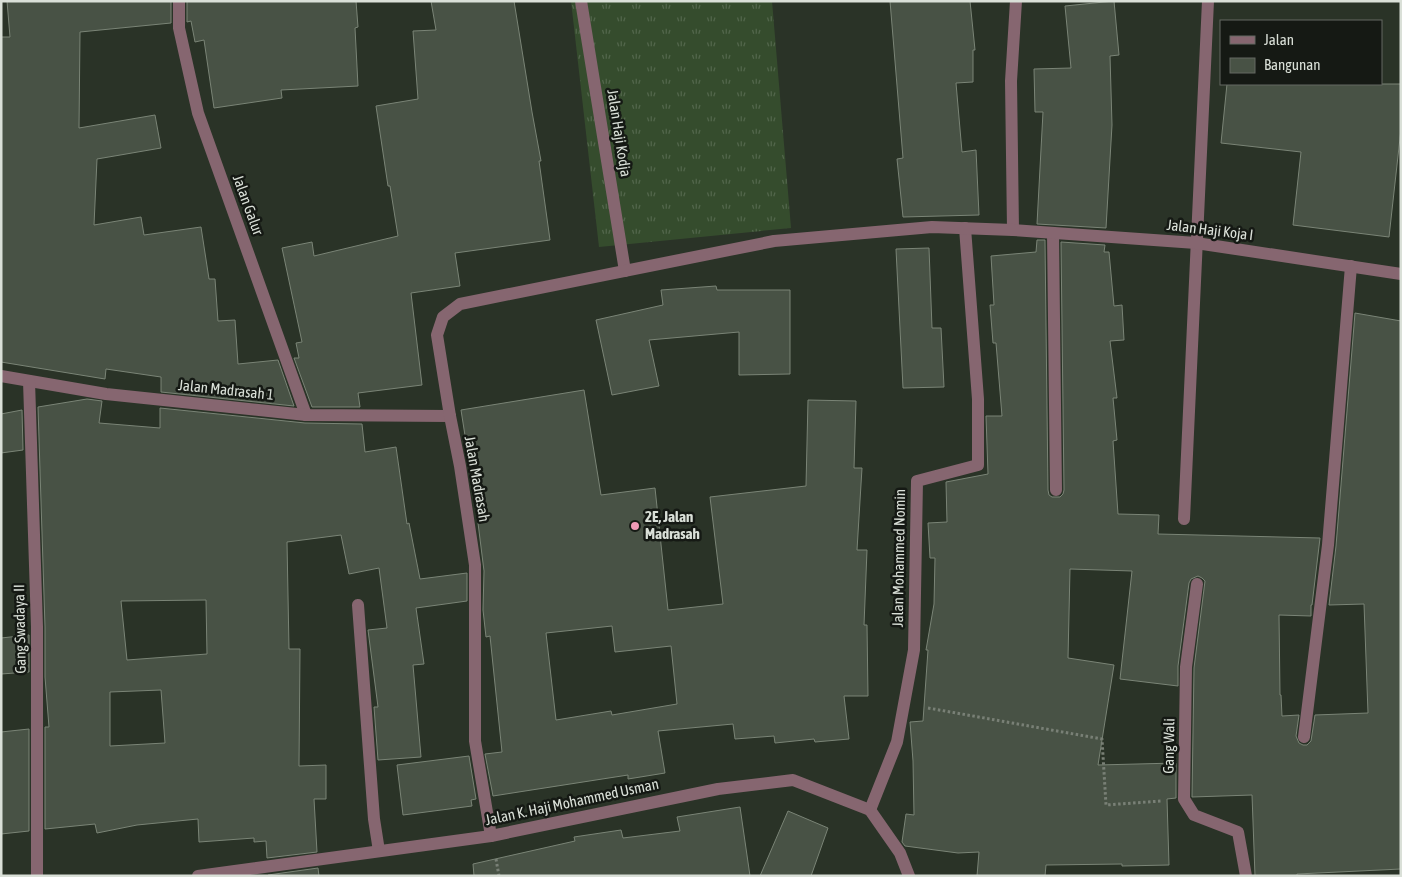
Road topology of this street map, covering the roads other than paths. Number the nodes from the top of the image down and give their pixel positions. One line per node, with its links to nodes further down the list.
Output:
1 (179, 1): 14 (street, Jalan Galur)
2 (581, 1): 10 (street, Jalan Haji Kodja)
3 (1016, 1): 6 (street)
4 (1208, 1): 8 (street)
5 (964, 228): 6 (street, Jalan Haji Koja I); 10 (street, Jalan Madrasah); 21 (street, Jalan Mohammed Nomin)
6 (1014, 230): 7 (street, Jalan Haji Koja I)
7 (1053, 233): 8 (street, Jalan Haji Koja I); 16 (street)
8 (1196, 243): 9 (street, Jalan Haji Koja I); 17 (street)
9 (1351, 266): 11 (street, Jalan Haji Koja I); 20 (street)
10 (625, 271): 15 (street, Jalan Madrasah)
11 (1401, 274)
12 (1, 376): 13 (street, Jalan Madrasah 1)
13 (29, 381): 14 (street, Jalan Madrasah 1); 24 (street, Gang Swadaya II)
14 (306, 415): 15 (street, Jalan Madrasah 1)
15 (450, 416): 22 (street, Jalan Madrasah)
16 (1056, 490)
17 (1184, 519)
18 (1197, 584): 27 (street, Gang Wali)
19 (358, 605): 23 (street)
20 (1304, 738)
21 (870, 810): 22 (street, Jalan K. Haji Mohammed Usman); 26 (street)
22 (491, 836): 23 (street, Jalan K. Haji Mohammed Usman)
23 (380, 851): 25 (street, Jalan K. Haji Mohammed Usman)
24 (37, 876)
25 (198, 876)
26 (909, 876)
27 (1246, 876)

